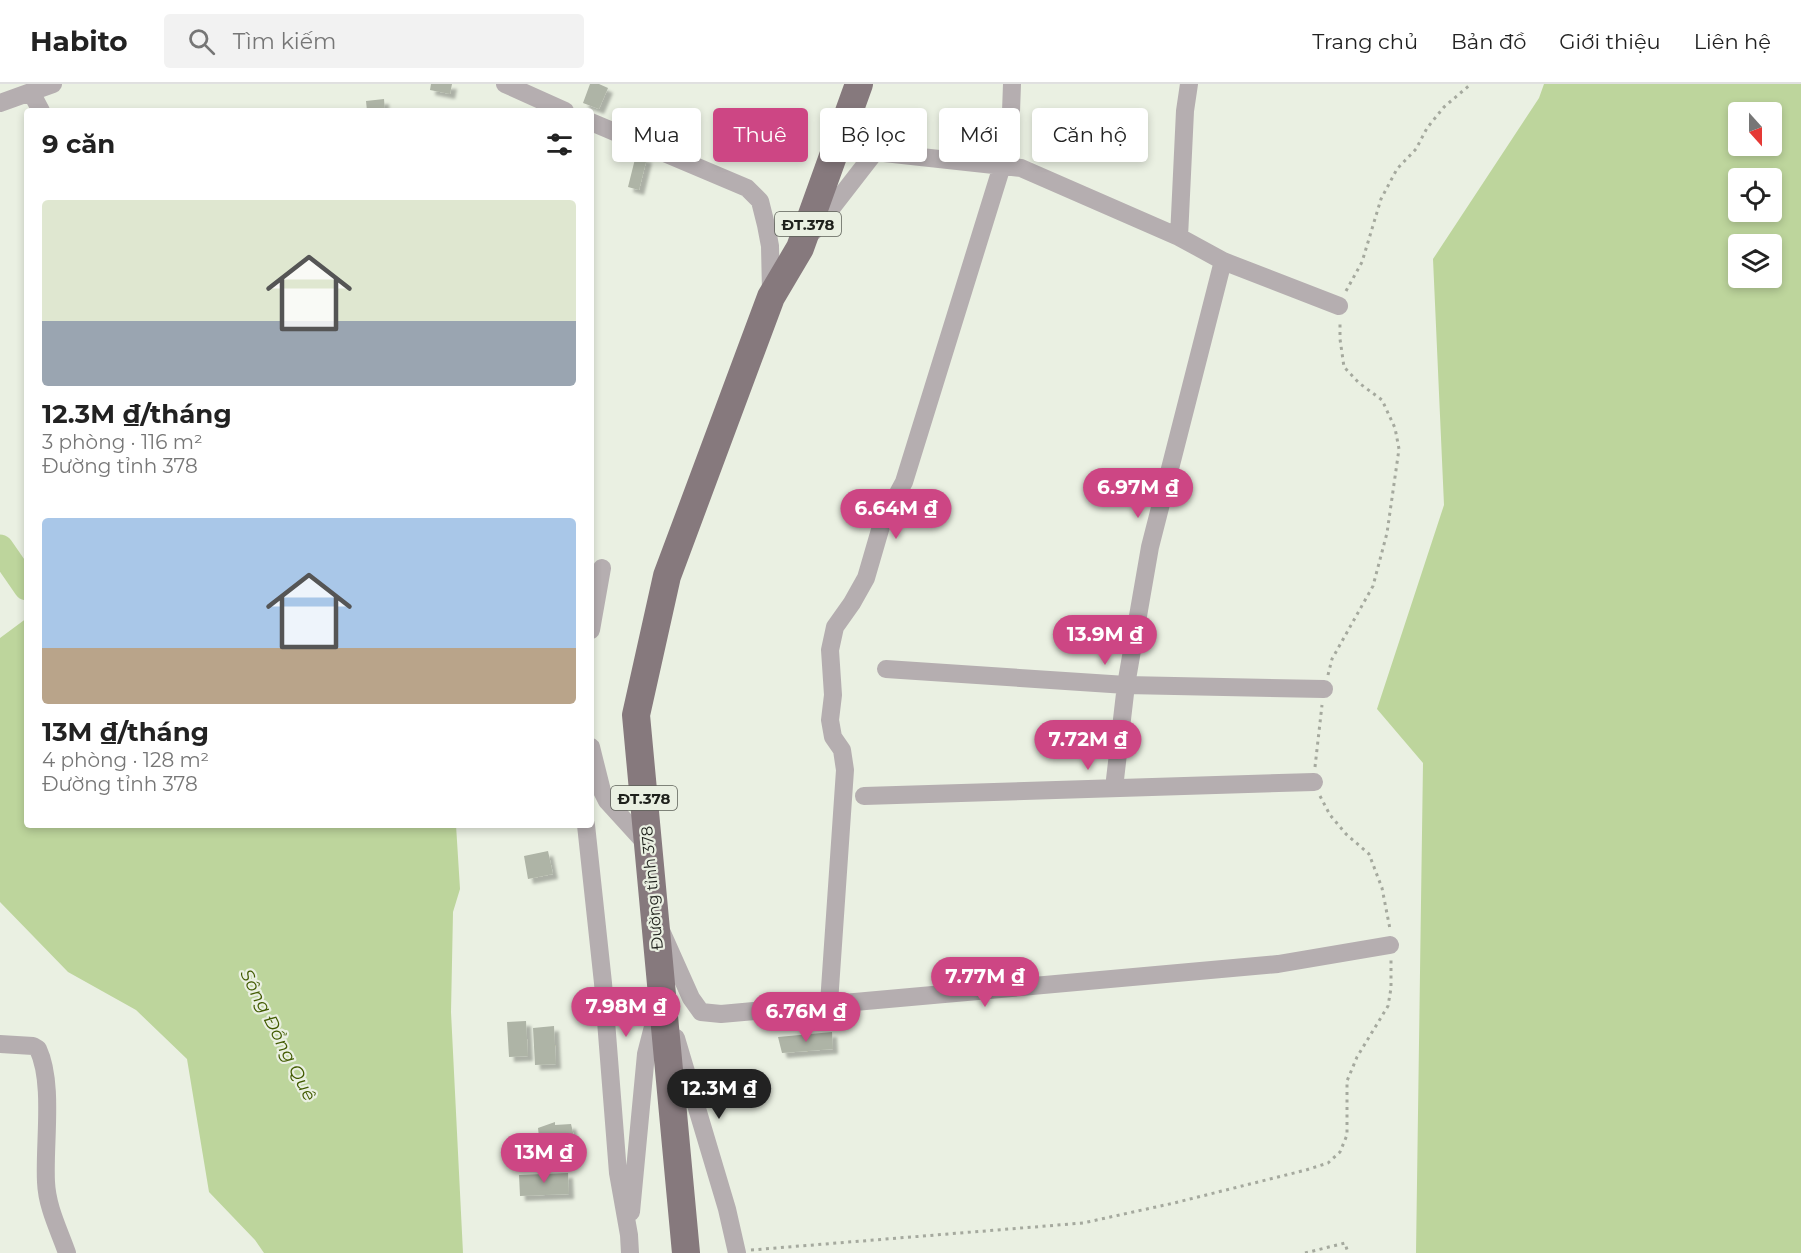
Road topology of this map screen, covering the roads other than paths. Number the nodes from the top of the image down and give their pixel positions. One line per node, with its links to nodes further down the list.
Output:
1 (54, 84): 6 (street)
2 (505, 84): 9 (street)
3 (859, 84): 13 (main road, ĐT.378)
4 (1012, 84): 11 (street)
5 (1189, 84): 12 (street)
6 (31, 92): 7 (street); 8 (street)
7 (0, 104)
8 (39, 108)
9 (558, 108)
10 (594, 123): 15 (street)
11 (1002, 166): 12 (street); 13 (street); 31 (street)
12 (1179, 237): 14 (street)
13 (800, 248): 15 (main road, ĐT.378)
14 (1223, 261): 16 (street); 20 (street)
15 (771, 297): 27 (main road, Đường tỉnh 378 / ĐT.378)
16 (1340, 306)
17 (602, 568): 18 (street)
18 (594, 613)
19 (886, 669): 20 (street)
20 (1126, 685): 21 (street); 24 (street)
21 (1324, 689)
22 (594, 759): 27 (street)
23 (1314, 782): 24 (street)
24 (1114, 788): 25 (street)
25 (864, 796)
26 (586, 828): 33 (street)
27 (649, 846): 28 (main road, Đường tỉnh 378 / ĐT.378)
28 (655, 917): 30 (main road, Đường tỉnh 378 / ĐT.378); 31 (street)
29 (1390, 945): 31 (street)
30 (662, 993): 33 (street); 34 (street); 36 (main road, Đường tỉnh 378 / ĐT.378)
31 (830, 1003)
32 (0, 1044): 35 (street)
33 (629, 1244)
34 (737, 1252)
35 (67, 1253)
36 (686, 1253)

